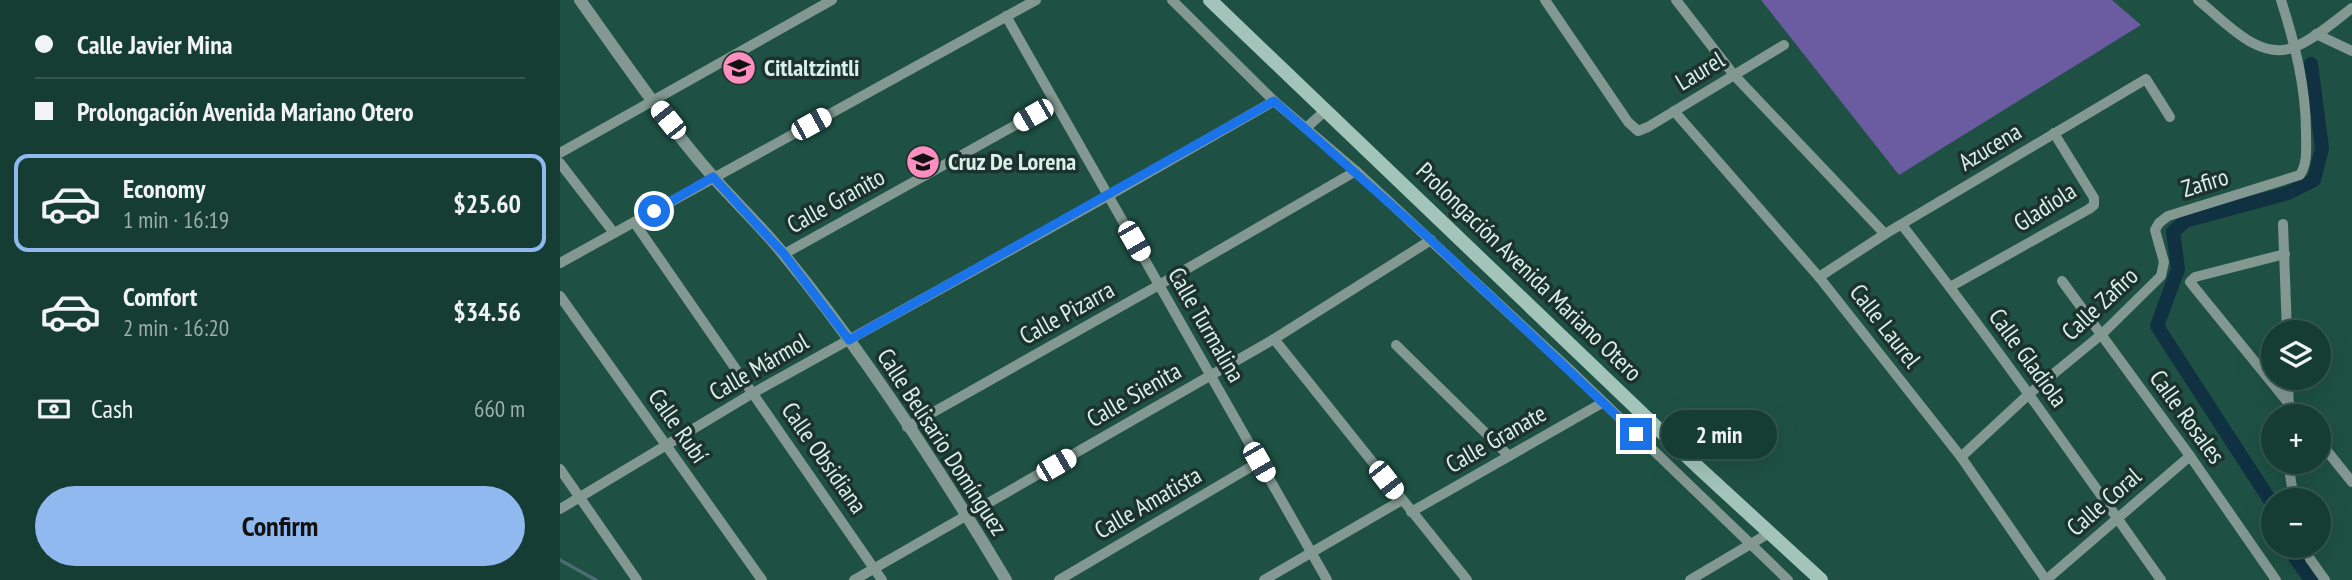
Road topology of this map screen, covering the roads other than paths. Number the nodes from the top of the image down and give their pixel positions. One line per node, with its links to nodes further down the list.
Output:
1 (832, 0): 17 (street)
2 (1172, 0): 18 (street, Prolongación Avenida Mariano Otero)
3 (1210, 0): 20 (main road, Prolongación Avenida Mariano Otero)
4 (1545, 0): 21 (street, Laurel)
5 (1676, 0): 16 (street)
6 (2198, 0): 14 (street)
7 (2281, 0): 14 (street)
8 (583, 1): 17 (street, Calle Belisario Domínguez)
9 (1034, 1): 11 (street)
10 (2352, 8): 12 (street)
11 (1006, 16): 19 (street, Calle Turmalina); 28 (street)
12 (2316, 34): 14 (street); 15 (street)
13 (1784, 45): 16 (street, Laurel)
14 (2296, 47): 38 (street, Zafiro)
15 (2352, 51)
16 (1734, 75): 21 (street, Laurel); 34 (street)
17 (653, 101): 25 (street); 28 (street, Calle Belisario Domínguez)
18 (1274, 101): 23 (street, Prolongación Avenida Mariano Otero); 29 (street, Calle Mármol)
19 (1055, 103): 29 (street, Calle Turmalina); 36 (street, Calle Granito)
20 (1326, 110): 23 (street); 71 (main road, Prolongación Avenida Mariano Otero)
21 (1674, 111): 40 (street, Calle Laurel)
22 (2170, 117): 24 (street, Azucena)
23 (1306, 128): 27 (street, Prolongación Avenida Mariano Otero)
24 (2054, 133): 32 (street, Azucena); 43 (street, Gladiola)
25 (560, 153)
26 (560, 163): 33 (street)
27 (1356, 171): 35 (street, Prolongación Avenida Mariano Otero); 42 (street, Calle Pizarra)
28 (713, 177): 30 (street); 36 (street, Calle Belisario Domínguez)
29 (1108, 196): 42 (street, Calle Turmalina); 48 (street, Calle Mármol)
30 (634, 222): 33 (street); 52 (street, Calle Obsidiana)
31 (2283, 224): 37 (street)
32 (1902, 225): 34 (street, Azucena); 43 (street, Calle Gladiola)
33 (614, 233): 39 (street)
34 (1885, 234): 40 (street, Azucena)
35 (1431, 240): 47 (street, Calle Sienita); 54 (street, Prolongación Avenida Mariano Otero)
36 (784, 254): 48 (street, Calle Belisario Domínguez)
37 (2285, 254): 45 (street); 55 (street)
38 (2164, 262): 46 (street, Calle Zafiro)
39 (560, 263)
40 (1819, 276): 61 (street, Calle Laurel)
41 (2062, 281): 46 (street, Calle Rosales)
42 (1159, 285): 50 (street, Calle Turmalina); 56 (street, Calle Pizarra)
43 (1951, 287): 53 (street, Calle Gladiola)
44 (560, 296): 57 (street, Calle Rubí)
45 (2287, 320)
46 (2102, 334): 53 (street, Calle Zafiro); 59 (street, Calle Rosales)
47 (1274, 339): 50 (street, Calle Sienita); 66 (street)
48 (849, 340): 52 (street, Calle Mármol); 56 (street, Calle Belisario Domínguez)
49 (1396, 345): 58 (street)
50 (1210, 375): 62 (street, Calle Turmalina); 69 (street, Calle Sienita)
51 (2288, 390): 55 (street)
52 (753, 393): 57 (street, Calle Mármol); 75 (street, Calle Obsidiana)
53 (2029, 394): 61 (street, Calle Zafiro); 70 (street, Calle Gladiola)
54 (1602, 403): 58 (street, Calle Granate); 72 (street, Prolongación Avenida Mariano Otero)
55 (2289, 404)
56 (908, 426): 69 (street, Calle Belisario Domínguez)
57 (666, 445): 65 (street, Calle Mármol); 78 (street, Calle Rubí)
58 (1509, 456): 68 (street, Calle Granate)
59 (2190, 456): 70 (street, Calle Coral); 90 (street, Calle Rosales)
60 (2331, 456): 64 (street)
61 (1961, 457): 88 (street, Calle Laurel)
62 (1259, 462): 73 (street, Calle Turmalina); 82 (street, Calle Amatista)
63 (560, 469): 65 (street)
64 (2352, 482)
65 (581, 497): 67 (street, Calle Mármol); 77 (street)
66 (1402, 500): 68 (street); 73 (street)
67 (560, 509)
68 (1411, 512): 85 (street)
69 (967, 516): 75 (street, Calle Sienita); 81 (street, Calle Belisario Domínguez)
70 (2117, 519): 88 (street, Calle Coral); 89 (street, Calle Gladiola)
71 (1771, 532): 72 (street); 76 (main road, Prolongación Avenida Mariano Otero)
72 (1751, 544): 86 (street); 87 (street)
73 (1311, 553): 83 (street); 84 (street, Calle Turmalina)
74 (2310, 558): 91 (street)
75 (875, 568): 79 (street, Calle Sienita); 80 (street, Calle Obsidiana)
76 (1817, 579)
77 (638, 580)
78 (762, 580)
79 (854, 580)
80 (882, 580)
81 (1006, 580)
82 (1059, 580)
83 (1264, 580)
84 (1327, 580)
85 (1467, 580)
86 (1690, 580)
87 (1788, 580)
88 (2046, 580)
89 (2161, 580)
90 (2276, 580)
91 (2325, 580)

